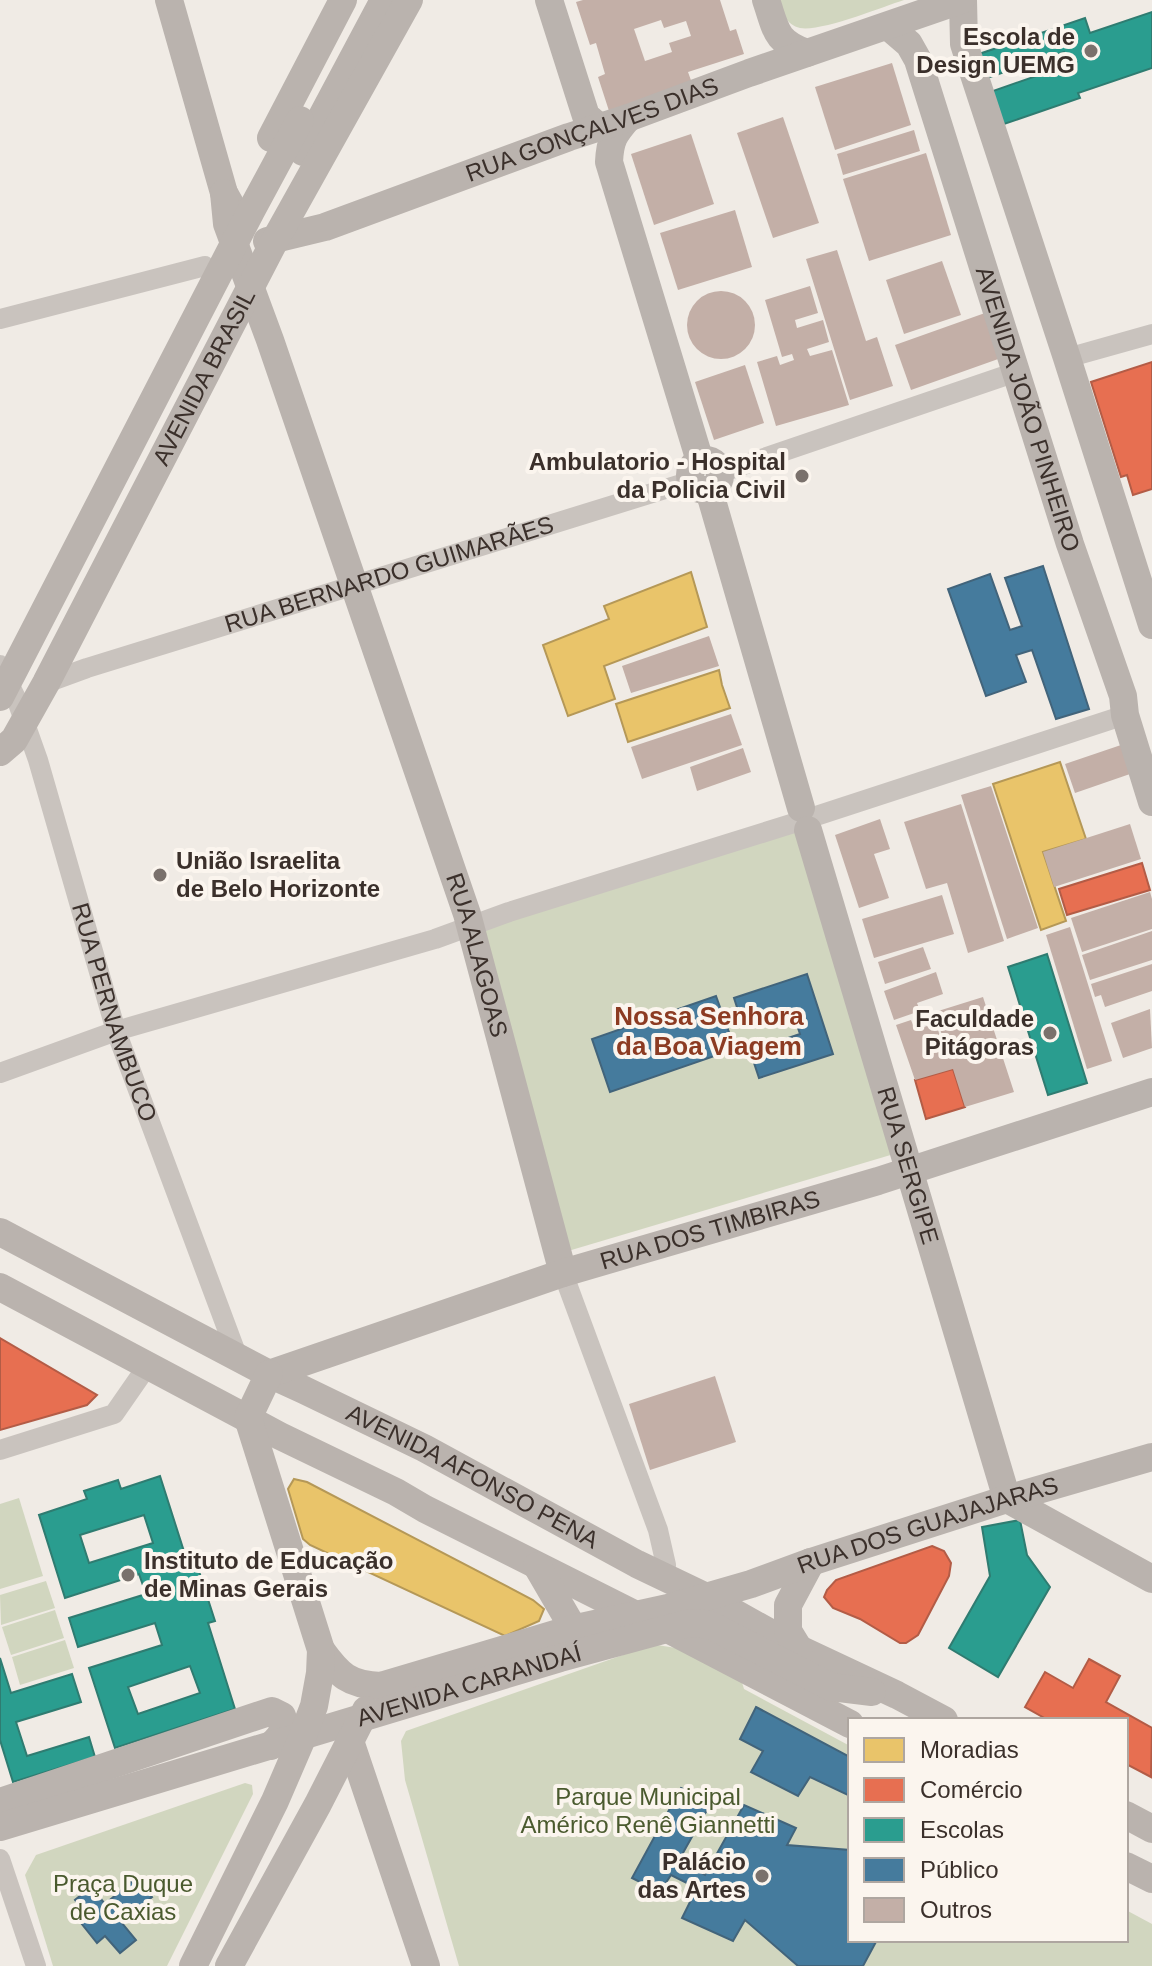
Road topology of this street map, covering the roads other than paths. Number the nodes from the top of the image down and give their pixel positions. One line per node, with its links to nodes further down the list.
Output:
1 (169, 0): 15 (street, RUA ALAGOAS)
2 (343, 0): 15 (street, AVENIDA BRASIL)
3 (365, 0): 15 (street, AVENIDA BRASIL)
4 (384, 0): 15 (street, AVENIDA BRASIL)
5 (409, 0): 15 (street, AVENIDA BRASIL)
6 (549, 0): 12 (street)
7 (766, 0): 10 (street)
8 (962, 0): 9 (street, RUA GONÇALVES DIAS); 21 (street)
9 (888, 26): 10 (street, RUA GONÇALVES DIAS); 22 (street, AVENIDA JOÃO PINHEIRO)
10 (807, 53): 11 (street, RUA GONÇALVES DIAS)
11 (628, 118): 12 (street, RUA GONÇALVES DIAS); 14 (street)
12 (599, 127): 13 (street, RUA GONÇALVES DIAS)
13 (569, 137): 14 (street); 15 (street, RUA GONÇALVES DIAS)
14 (609, 162): 23 (street, RUA SERGIPE)
15 (245, 235): 16 (street, AVENIDA BRASIL); 18 (street, AVENIDA BRASIL); 20 (street, RUA ALAGOAS); 29 (street, AVENIDA BRASIL)
16 (205, 266): 17 (street); 29 (street, AVENIDA BRASIL)
17 (0, 319)
18 (229, 330): 20 (street); 26 (street, AVENIDA BRASIL)
19 (1152, 334): 21 (street)
20 (270, 340): 24 (street, RUA ALAGOAS)
21 (1067, 358): 25 (street)
22 (1016, 372): 23 (street, RUA BERNARDO GUIMARÃES); 30 (street, AVENIDA JOÃO PINHEIRO)
23 (705, 476): 24 (street, RUA BERNARDO GUIMARÃES); 32 (street, RUA SERGIPE)
24 (355, 585): 27 (street, RUA BERNARDO GUIMARÃES); 33 (street, RUA ALAGOAS)
25 (1152, 625)
26 (65, 645): 27 (street); 28 (street, AVENIDA BRASIL)
27 (87, 668): 28 (street, RUA BERNARDO GUIMARÃES)
28 (46, 683): 29 (street, AVENIDA BRASIL)
29 (9, 711): 34 (street, RUA PERNAMBUCO)
30 (1125, 715): 31 (street, AVENIDA JOÃO PINHEIRO); 32 (street)
31 (1152, 802)
32 (805, 819): 33 (street); 37 (street, RUA SERGIPE)
33 (471, 926): 34 (street); 39 (street, RUA ALAGOAS)
34 (116, 1031): 35 (street); 41 (street, RUA PERNAMBUCO)
35 (0, 1073)
36 (1152, 1092): 37 (street, RUA DOS TIMBIRAS)
37 (910, 1171): 39 (street, RUA DOS TIMBIRAS); 47 (street, RUA SERGIPE)
38 (0, 1232): 41 (street, AVENIDA AFONSO PENA)
39 (563, 1273): 43 (street, RUA DOS TIMBIRAS); 50 (street, RUA ALAGOAS)
40 (0, 1287): 42 (street, AVENIDA AFONSO PENA)
41 (238, 1358): 43 (street, AVENIDA AFONSO PENA)
42 (148, 1365): 44 (street, AVENIDA AFONSO PENA); 45 (street)
43 (269, 1374): 44 (street); 50 (street, AVENIDA AFONSO PENA)
44 (248, 1418): 49 (street, AVENIDA AFONSO PENA); 57 (street)
45 (0, 1450)
46 (1152, 1457): 47 (street, RUA DOS GUAJAJARAS)
47 (1007, 1499): 48 (street, RUA DOS GUAJAJARAS); 51 (street)
48 (811, 1562): 52 (street, RUA DOS GUAJAJARAS); 56 (street)
49 (536, 1565): 53 (street, AVENIDA AFONSO PENA); 55 (street)
50 (663, 1576): 52 (street, AVENIDA AFONSO PENA); 53 (street)
51 (1152, 1579)
52 (706, 1597): 53 (street, AVENIDA CARANDAÍ); 56 (street, AVENIDA AFONSO PENA)
53 (636, 1615): 54 (street, AVENIDA AFONSO PENA); 55 (street, AVENIDA CARANDAÍ)
54 (666, 1628): 58 (street, AVENIDA CARANDAÍ); 60 (street, AVENIDA CARANDAÍ); 62 (street, AVENIDA AFONSO PENA)
55 (572, 1629): 58 (street); 59 (street, AVENIDA CARANDAÍ)
56 (799, 1649): 60 (street, AVENIDA AFONSO PENA)
57 (321, 1650): 59 (street); 64 (street)
58 (560, 1658): 63 (street, AVENIDA CARANDAÍ)
59 (381, 1686): 63 (street)
60 (897, 1695): 61 (street, AVENIDA AFONSO PENA)
61 (940, 1718)
62 (848, 1723)
63 (355, 1729): 64 (street, AVENIDA CARANDAÍ); 65 (street); 66 (street)
64 (302, 1737): 68 (street, AVENIDA CARANDAÍ); 74 (street)
65 (318, 1804): 66 (street); 75 (street)
66 (376, 1816): 76 (street)
67 (1128, 1816): 69 (street)
68 (2, 1817)
69 (1152, 1829)
70 (0, 1859): 73 (street)
71 (1128, 1867): 72 (street)
72 (1152, 1879)
73 (36, 1966)
74 (193, 1966)
75 (229, 1966)
76 (426, 1966)

